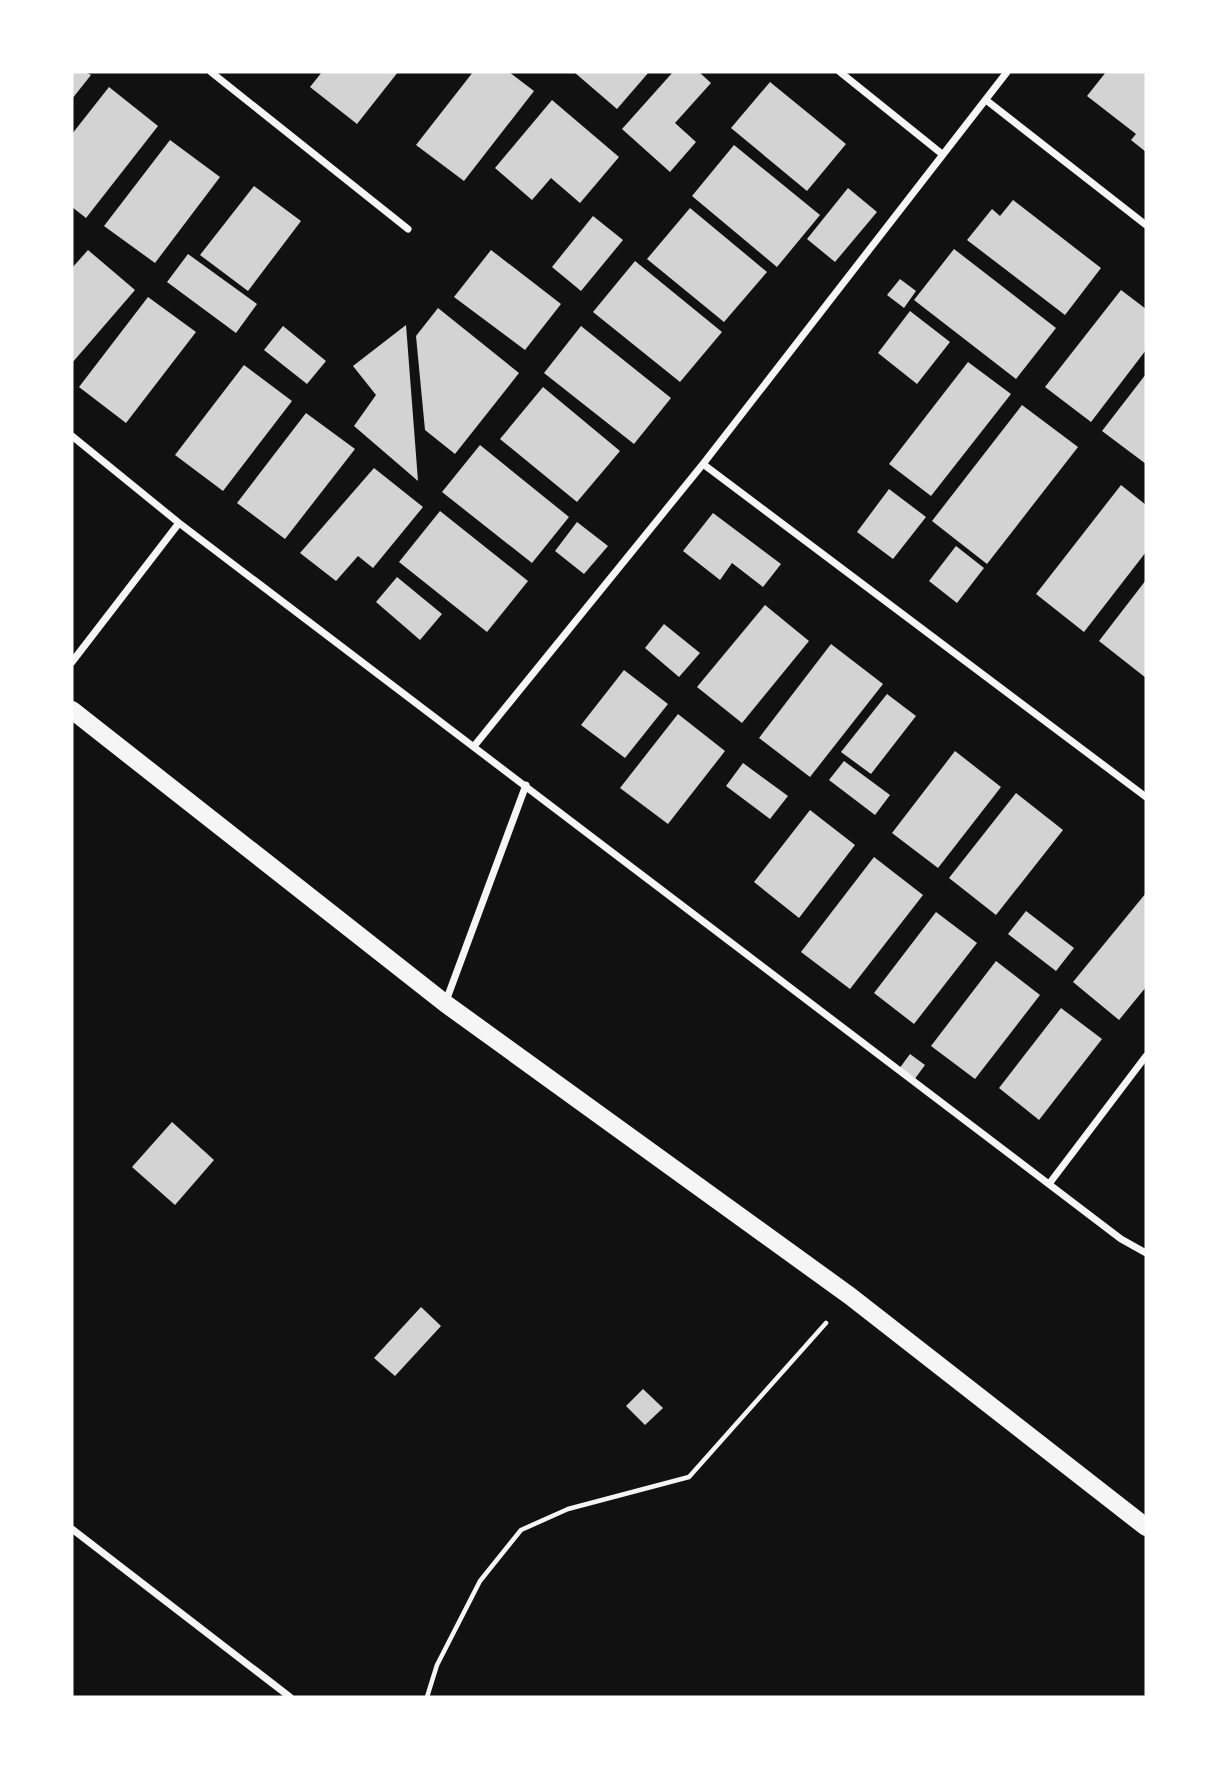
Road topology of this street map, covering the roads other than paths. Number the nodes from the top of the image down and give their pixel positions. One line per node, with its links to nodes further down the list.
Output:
1 (211, 72): 7 (street)
2 (840, 72): 5 (street)
3 (1007, 72): 4 (street)
4 (986, 100): 5 (street); 6 (street)
5 (942, 154): 9 (street)
6 (1146, 226)
7 (408, 229)
8 (72, 436): 10 (street)
9 (703, 464): 13 (street); 15 (street)
10 (179, 523): 11 (street); 13 (street)
11 (72, 662)
12 (72, 710): 16 (main road)
13 (475, 746): 14 (street)
14 (526, 785): 16 (street); 18 (street)
15 (1146, 797)
16 (446, 1004): 20 (main road)
17 (1146, 1056): 18 (street)
18 (1049, 1184): 19 (street)
19 (1146, 1253)
20 (1146, 1527)
21 (72, 1529): 22 (street)
22 (290, 1697)

